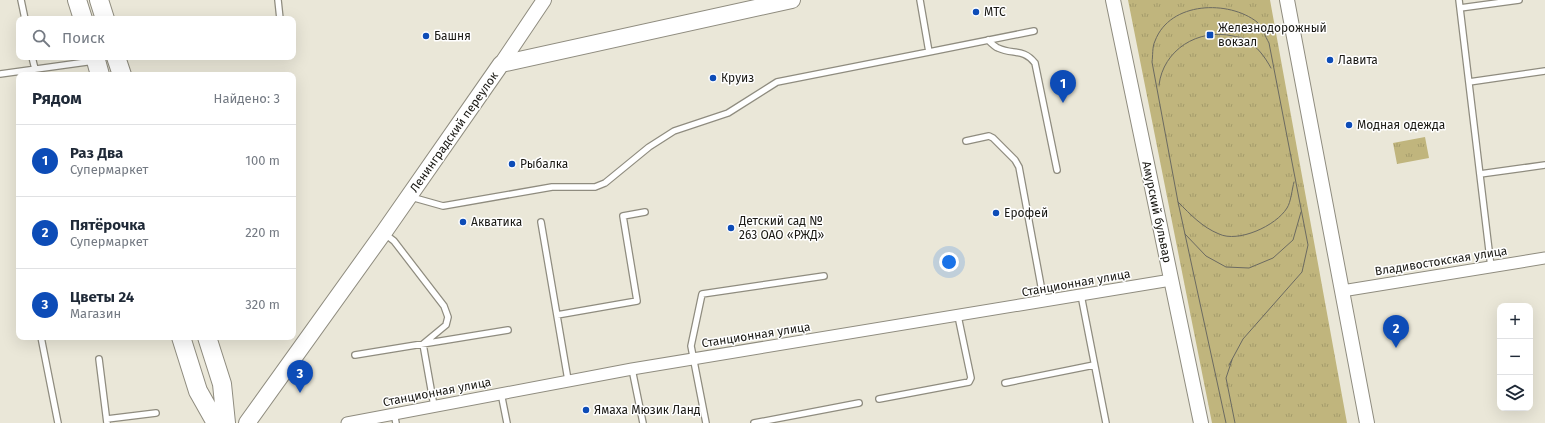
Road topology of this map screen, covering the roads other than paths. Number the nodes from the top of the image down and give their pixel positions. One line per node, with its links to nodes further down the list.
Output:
1 (21, 0): 13 (lane)
2 (77, 0): 14 (main road)
3 (99, 0): 15 (main road)
4 (278, 0): 16 (lane)
5 (544, 0): 23 (street)
6 (792, 0): 23 (main road, Ленинградский переулок)
7 (920, 0): 19 (lane)
8 (1113, 0): 40 (street, Амурский бульвар)
9 (1287, 0): 41 (street)
10 (1459, 0): 12 (lane)
11 (1519, 0): 12 (lane)
12 (1460, 8): 28 (lane)
13 (24, 16)
14 (82, 16)
15 (104, 16)
16 (280, 16)
17 (1034, 31): 18 (lane)
18 (988, 40): 19 (lane); 31 (lane)
19 (929, 52): 33 (lane)
20 (33, 60): 24 (lane)
21 (117, 60): 26 (main road)
22 (97, 64): 24 (lane)
23 (501, 64): 33 (main road, Ленинградский переулок)
24 (35, 69): 27 (lane)
25 (1545, 71): 28 (lane)
26 (121, 72)
27 (0, 74)
28 (1469, 82): 32 (lane)
29 (966, 141): 43 (lane)
30 (1545, 165): 32 (lane)
31 (1057, 170)
32 (1480, 174): 38 (lane)
33 (409, 197): 36 (main road, Ленинградский переулок)
34 (644, 212): 44 (lane)
35 (541, 222): 44 (lane)
36 (384, 232): 50 (lane); 68 (main road, Ленинградский переулок)
37 (1545, 258): 38 (street, Владивостокская улица)
38 (1491, 267): 41 (street, Владивостокская улица)
39 (824, 276): 52 (lane)
40 (1171, 280): 42 (street, Станционная улица); 75 (street, Амурский бульвар)
41 (1342, 291): 76 (street)
42 (1081, 295): 43 (street, Станционная улица); 54 (lane)
43 (1044, 302): 45 (street, Станционная улица)
44 (557, 315): 56 (lane)
45 (958, 316): 52 (street, Станционная улица); 59 (lane)
46 (508, 330): 50 (lane)
47 (42, 340): 65 (lane)
48 (182, 340): 66 (main road)
49 (208, 340): 67 (main road)
50 (423, 344): 51 (lane); 61 (lane)
51 (355, 355)
52 (693, 358): 55 (street, Станционная улица); 72 (lane)
53 (99, 359): 64 (lane)
54 (1094, 365): 57 (lane); 74 (lane)
55 (632, 369): 56 (street, Станционная улица); 71 (lane)
56 (568, 380): 58 (street, Станционная улица)
57 (1005, 383)
58 (501, 393): 61 (street, Станционная улица); 70 (lane)
59 (879, 399)
60 (859, 403): 73 (lane)
61 (434, 406): 63 (street, Станционная улица)
62 (156, 413): 64 (lane)
63 (395, 418): 69 (street, Станционная улица)
64 (107, 421)
65 (58, 423)
66 (216, 423)
67 (226, 423)
68 (246, 423)
69 (347, 423)
70 (507, 423)
71 (643, 423)
72 (706, 423)
73 (754, 423)
74 (1106, 423)
75 (1201, 423)
76 (1367, 423)

